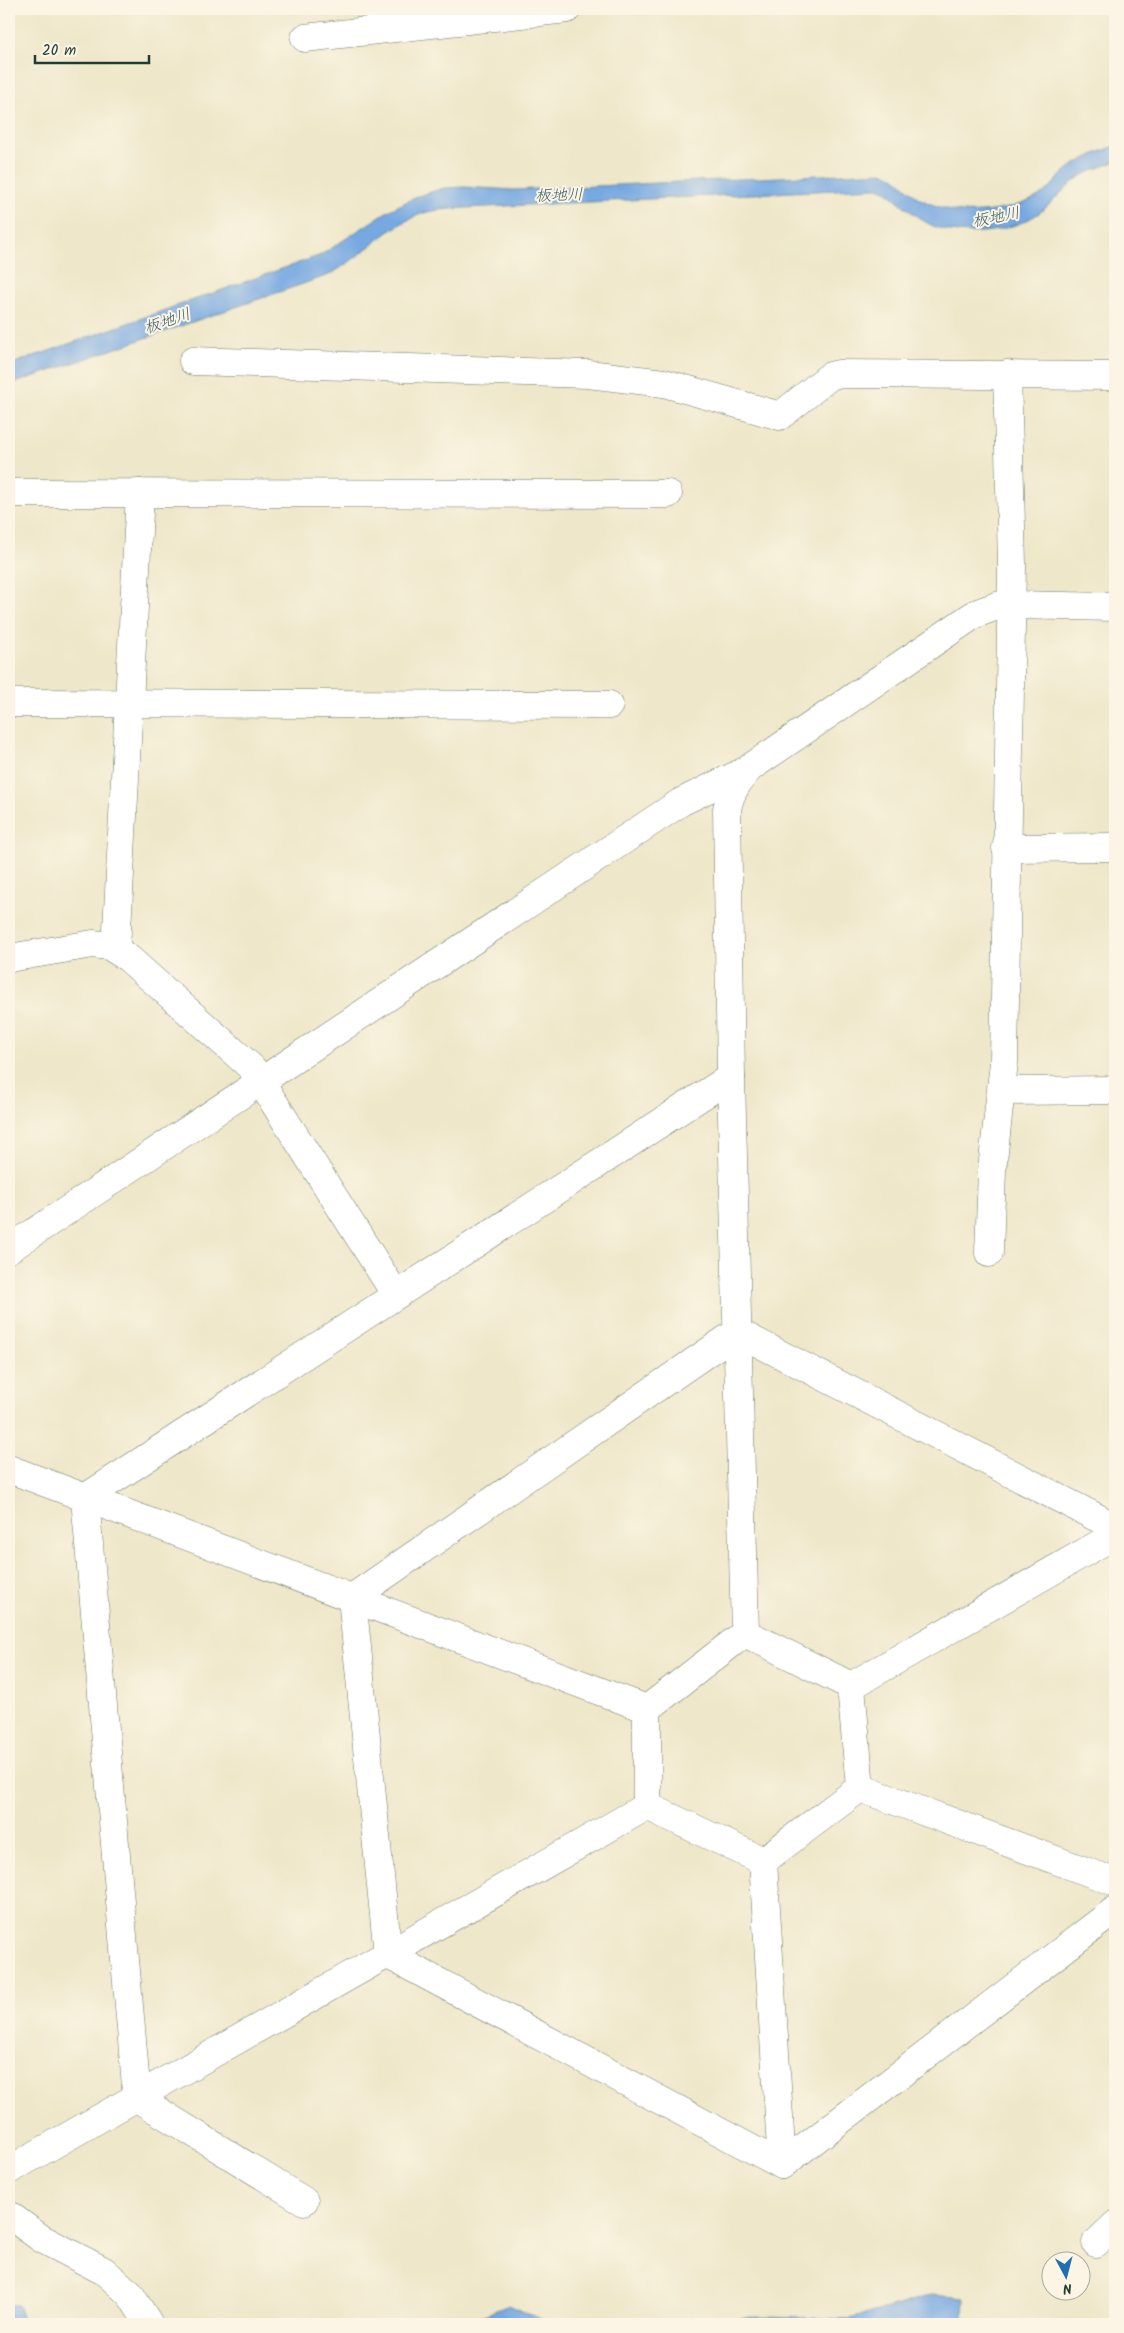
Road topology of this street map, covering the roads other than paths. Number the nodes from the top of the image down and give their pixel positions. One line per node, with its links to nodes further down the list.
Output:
1 (567, 9): 2 (street)
2 (492, 12): 3 (street)
3 (305, 38)
4 (193, 361): 5 (street)
5 (1008, 374): 6 (street); 10 (street)
6 (1115, 376)
7 (9, 493): 8 (street)
8 (140, 493): 9 (street); 13 (street)
9 (668, 494)
10 (1011, 605): 11 (street); 15 (street); 17 (street)
11 (1115, 607)
12 (9, 703): 13 (street)
13 (128, 704): 14 (street); 18 (street)
14 (609, 705)
15 (751, 768): 20 (street); 21 (street)
16 (1115, 847): 17 (street)
17 (1006, 848): 23 (street)
18 (116, 949): 19 (street); 21 (street)
19 (9, 958)
20 (731, 1077): 26 (street); 27 (street)
21 (261, 1081): 24 (street); 26 (street)
22 (1115, 1090): 23 (street)
23 (1002, 1091): 25 (street)
24 (9, 1249)
25 (989, 1254)
26 (396, 1295): 29 (street)
27 (737, 1332): 30 (street); 32 (street); 33 (street)
28 (9, 1469): 29 (street)
29 (84, 1498): 32 (street); 42 (street)
30 (1115, 1527)
31 (1115, 1535): 34 (street)
32 (352, 1598): 35 (street); 41 (street)
33 (745, 1634): 34 (street); 35 (street)
34 (851, 1686): 36 (street)
35 (647, 1709): 37 (street)
36 (860, 1788): 38 (street); 39 (street)
37 (647, 1806): 38 (street); 41 (street)
38 (763, 1861): 43 (street)
39 (1115, 1882)
40 (1115, 1910): 43 (street)
41 (388, 1955): 42 (street); 43 (street)
42 (137, 2098): 44 (street); 45 (street)
43 (782, 2164)
44 (9, 2170)
45 (304, 2201)
46 (9, 2216): 49 (street)
47 (1115, 2225): 48 (street)
48 (1096, 2243)
49 (149, 2324)

